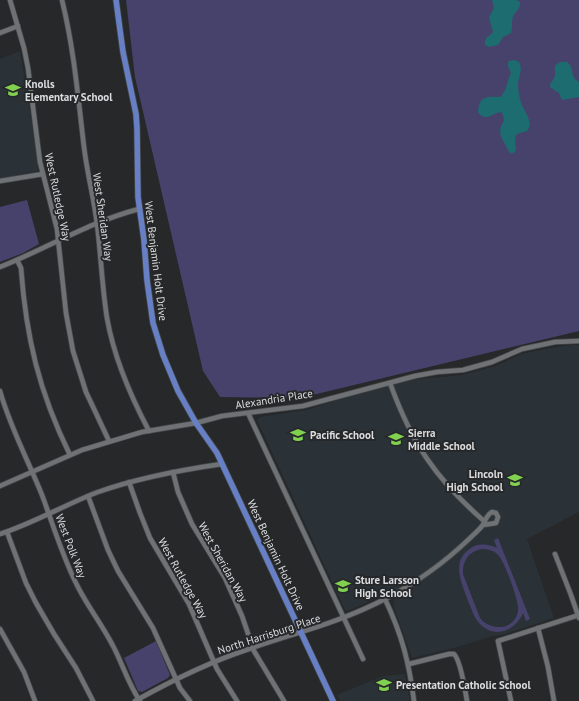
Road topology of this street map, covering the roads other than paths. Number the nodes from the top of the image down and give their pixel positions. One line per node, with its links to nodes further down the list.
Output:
1 (10, 0): 4 (street, West Rutledge Way)
2 (62, 0): 9 (street, West Sheridan Way)
3 (116, 0): 8 (main road, West Benjamin Holt Drive)
4 (18, 26): 5 (street); 6 (street, West Rutledge Way)
5 (0, 33)
6 (43, 174): 7 (street); 10 (street, West Rutledge Way)
7 (0, 181)
8 (139, 209): 9 (street); 17 (main road, West Benjamin Holt Drive)
9 (97, 222): 10 (street); 18 (street, West Sheridan Way)
10 (59, 240): 11 (street); 19 (street, West Rutledge Way)
11 (17, 260): 12 (street); 20 (street)
12 (0, 267)
13 (579, 341): 14 (street, Alexandria Place)
14 (390, 383): 16 (street, Alexandria Place); 31 (street, North Harrisburg Place)
15 (0, 391): 22 (street, West Polk Way)
16 (248, 413): 17 (street, Alexandria Place); 33 (street)
17 (196, 423): 18 (street, Alexandria Place); 21 (main road, West Benjamin Holt Drive)
18 (149, 431): 19 (street, Alexandria Place)
19 (109, 442): 20 (street, Alexandria Place)
20 (70, 455): 22 (street, Alexandria Place)
21 (222, 464): 23 (street); 36 (main road, West Benjamin Holt Drive)
22 (32, 471): 25 (street, Alexandria Place); 27 (street, West Polk Way)
23 (173, 472): 24 (street); 37 (street, West Sheridan Way)
24 (129, 482): 26 (street); 39 (street, West Rutledge Way)
25 (0, 486)
26 (88, 496): 27 (street); 41 (street)
27 (48, 513): 28 (street); 42 (street, West Polk Way)
28 (7, 532): 29 (street); 44 (street)
29 (0, 534)
30 (555, 554): 32 (street)
31 (385, 599): 33 (street, North Harrisburg Place); 40 (street)
32 (579, 616): 34 (street)
33 (344, 618): 36 (street, North Harrisburg Place); 38 (street)
34 (538, 628): 51 (street); 52 (street)
35 (0, 629): 43 (street)
36 (301, 633): 37 (street, North Harrisburg Place); 48 (main road, West Benjamin Holt Drive)
37 (253, 647): 39 (street, North Harrisburg Place); 47 (street, West Sheridan Way)
38 (363, 659)
39 (213, 662): 41 (street, North Harrisburg Place); 46 (street, West Rutledge Way)
40 (409, 664): 49 (street); 50 (street)
41 (176, 679): 42 (street, North Harrisburg Place); 45 (street)
42 (138, 700)
43 (35, 701)
44 (93, 701)
45 (190, 701)
46 (238, 701)
47 (284, 701)
48 (333, 701)
49 (414, 701)
50 (467, 701)
51 (511, 701)
52 (554, 701)

